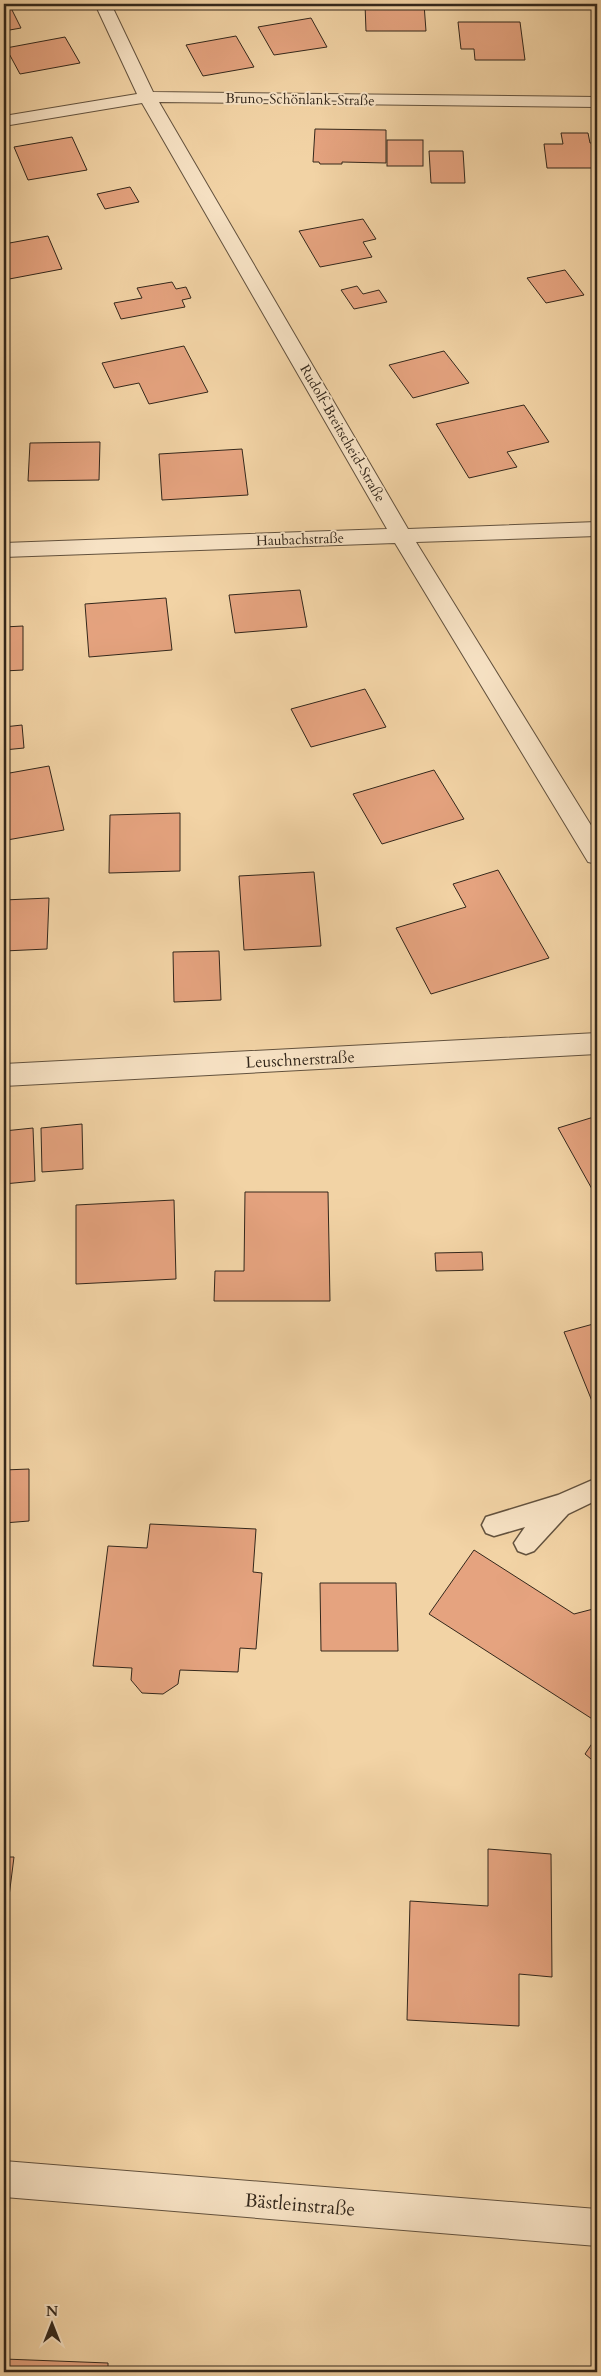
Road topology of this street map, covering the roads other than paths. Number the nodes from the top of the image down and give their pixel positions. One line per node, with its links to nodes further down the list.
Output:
1 (103, 4): 2 (street, Rudolf-Breitscheid-Straße)
2 (147, 97): 3 (street, Bruno-Schönlank-Straße); 4 (street, Bruno-Schönlank-Straße); 6 (street, Rudolf-Breitscheid-Straße)
3 (597, 102)
4 (4, 121)
5 (597, 529): 6 (street, Haubachstraße)
6 (402, 535): 7 (street, Haubachstraße); 8 (street, Rudolf-Breitscheid-Straße)
7 (4, 550)
8 (597, 855)
9 (597, 1043): 10 (street, Leuschnerstraße)
10 (4, 1075)
11 (597, 1489): 12 (lane)
12 (560, 1506): 13 (lane); 14 (lane)
13 (494, 1526)
14 (526, 1543)
15 (4, 2179): 16 (street, Bästleinstraße)
16 (597, 2228)

